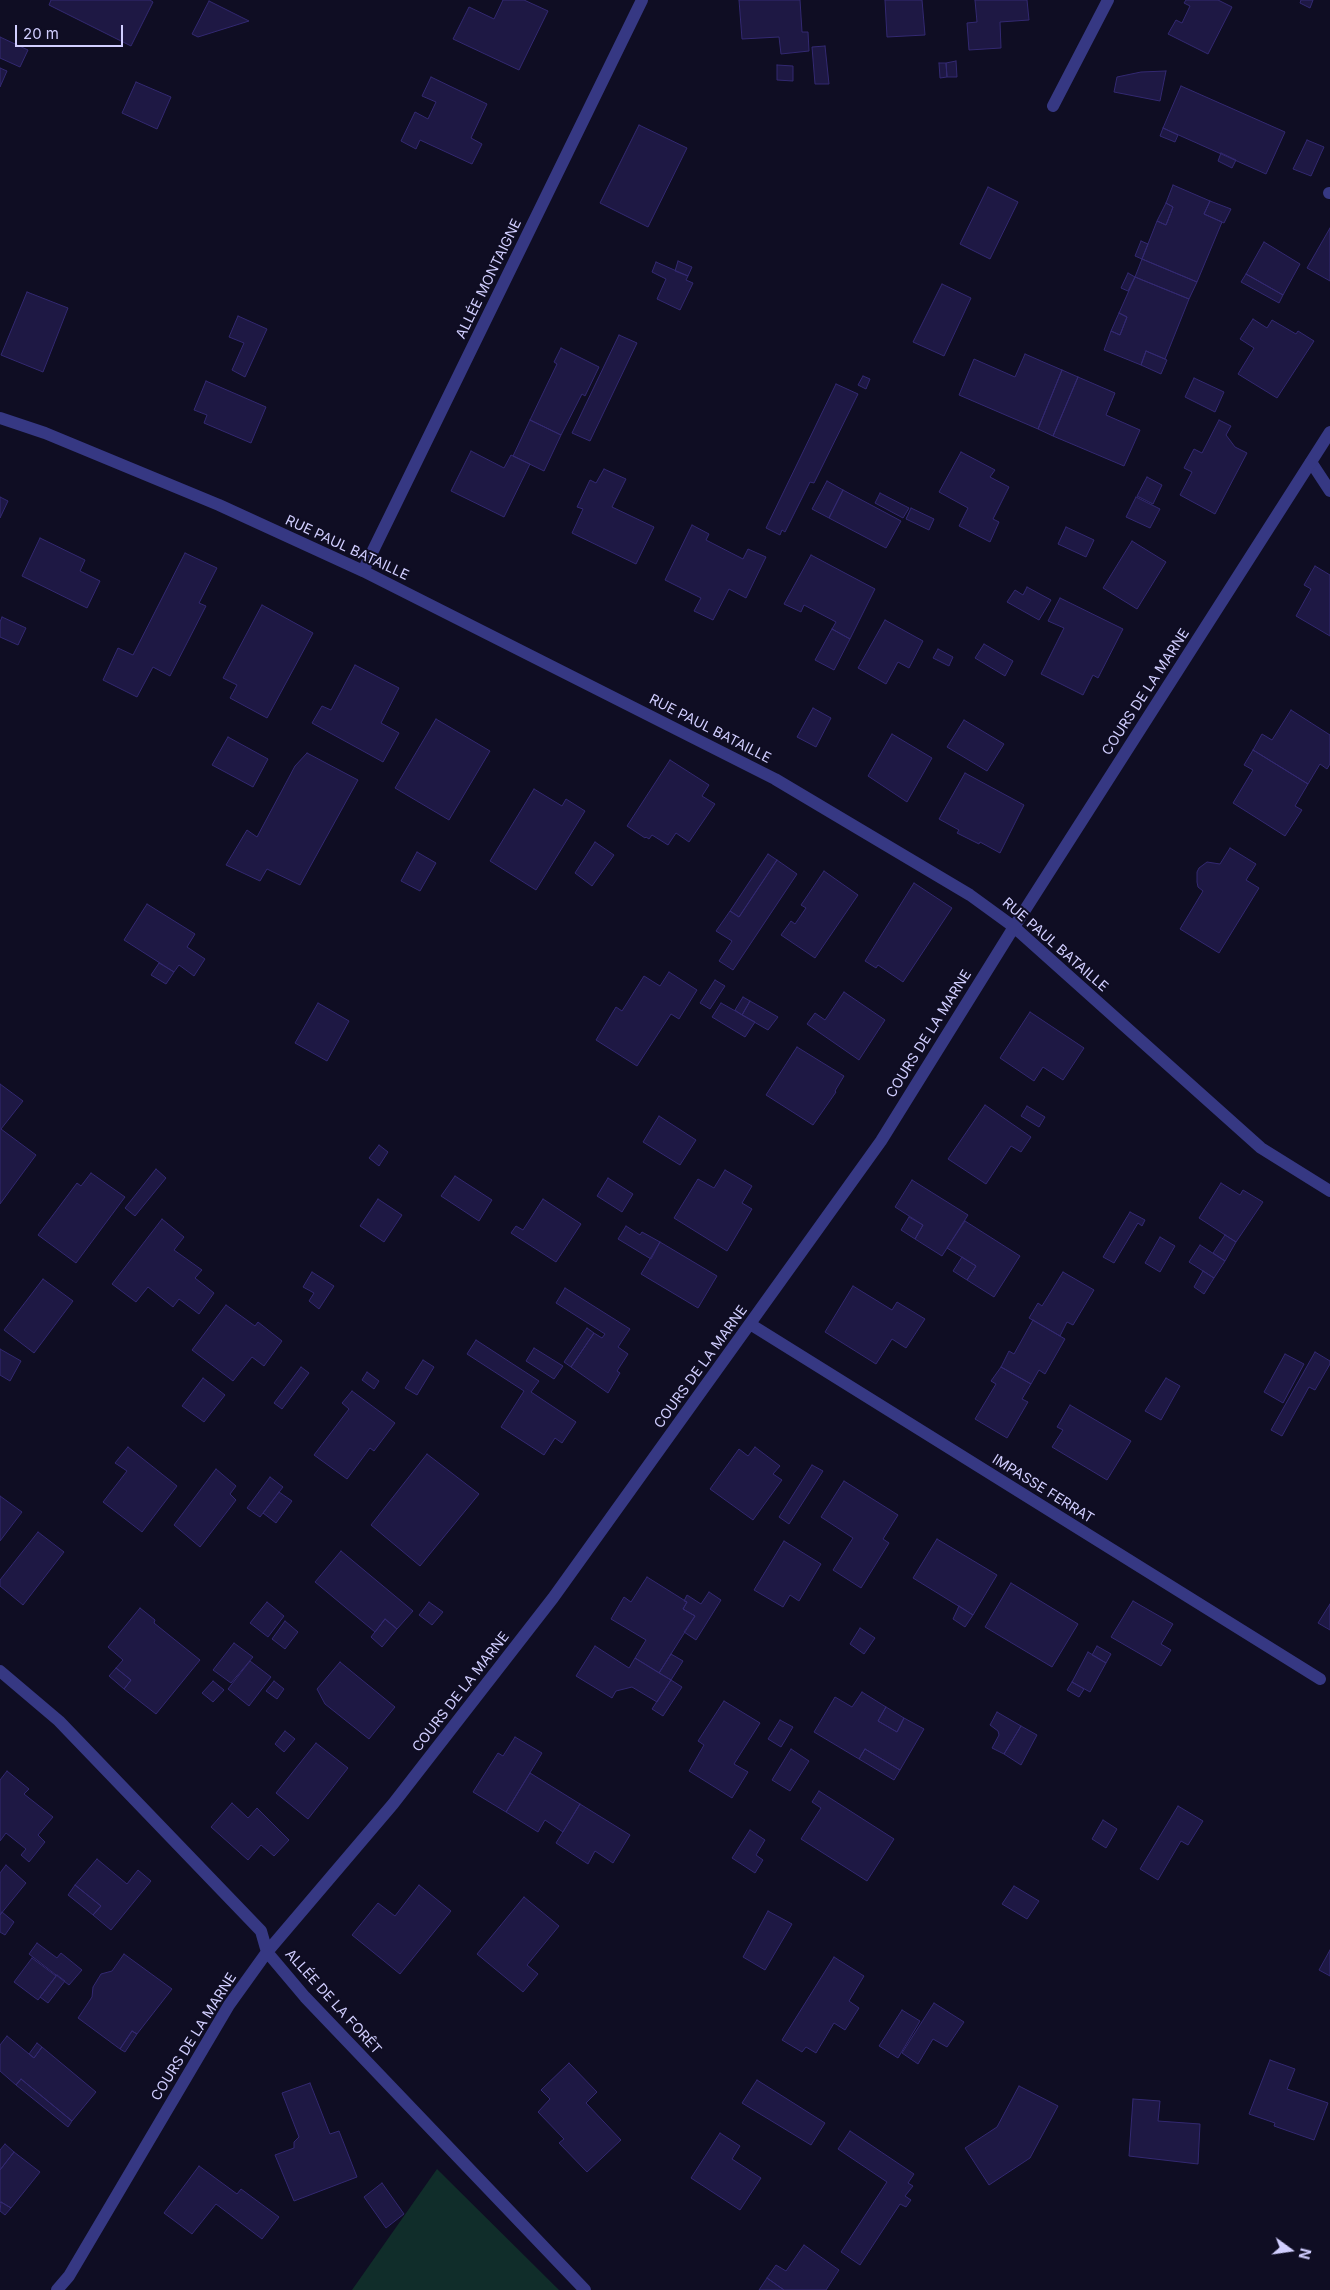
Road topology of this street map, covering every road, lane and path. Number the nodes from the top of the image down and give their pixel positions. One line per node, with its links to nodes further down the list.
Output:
1 (642, 0): 8 (street, ALLÉE MONTAIGNE)
2 (1108, 0): 3 (street)
3 (1053, 106)
4 (0, 418): 8 (street, RUE PAUL BATAILLE)
5 (1330, 432): 6 (street, COURS DE LA MARNE)
6 (1311, 462): 7 (street); 9 (street, COURS DE LA MARNE)
7 (1330, 491)
8 (363, 571): 9 (street, RUE PAUL BATAILLE)
9 (1014, 927): 10 (street, RUE PAUL BATAILLE); 11 (street, COURS DE LA MARNE)
10 (1330, 1191)
11 (750, 1324): 13 (street, IMPASSE FERRAT); 14 (street, COURS DE LA MARNE)
12 (0, 1671): 14 (street, ALLÉE DE LA FORÊT)
13 (1320, 1678)
14 (267, 1952): 15 (street, COURS DE LA MARNE); 16 (street, ALLÉE DE LA FORÊT)
15 (57, 2290)
16 (585, 2290)

